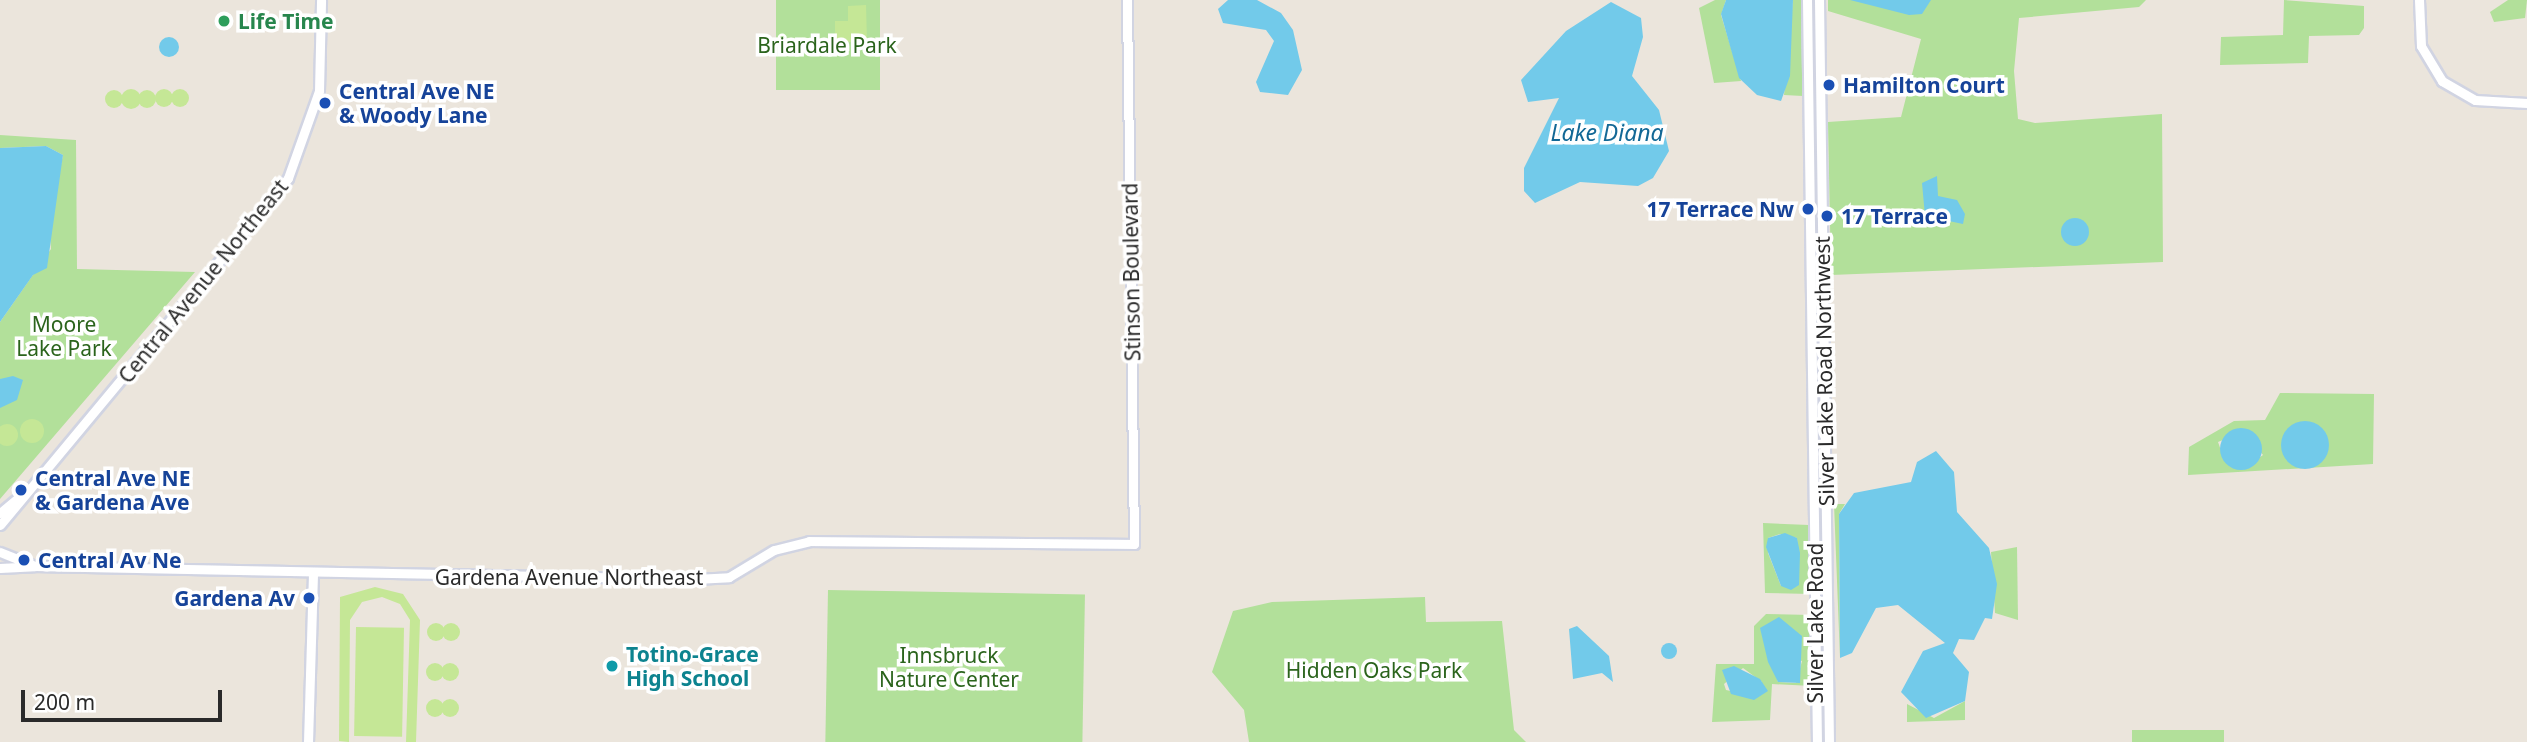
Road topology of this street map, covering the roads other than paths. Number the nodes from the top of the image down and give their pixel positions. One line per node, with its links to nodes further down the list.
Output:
1 (321, 0): 7 (street, Central Avenue Northeast)
2 (1127, 0): 10 (street, Stinson Boulevard)
3 (1807, 0): 16 (street, Silver Lake Road)
4 (1819, 0): 17 (street, Silver Lake Road Northwest)
5 (2419, 0): 6 (street)
6 (2527, 103)
7 (26, 491): 8 (street, Central Avenue Northeast); 9 (street, Central Avenue Northeast)
8 (0, 513)
9 (0, 525)
10 (1134, 544): 14 (street, Gardena Avenue Northeast)
11 (0, 552): 12 (street, Gardena Avenue Northeast)
12 (34, 566): 13 (street); 14 (street, Gardena Avenue Northeast)
13 (0, 568)
14 (313, 573): 15 (street)
15 (309, 742)
16 (1816, 742)
17 (1829, 742)

